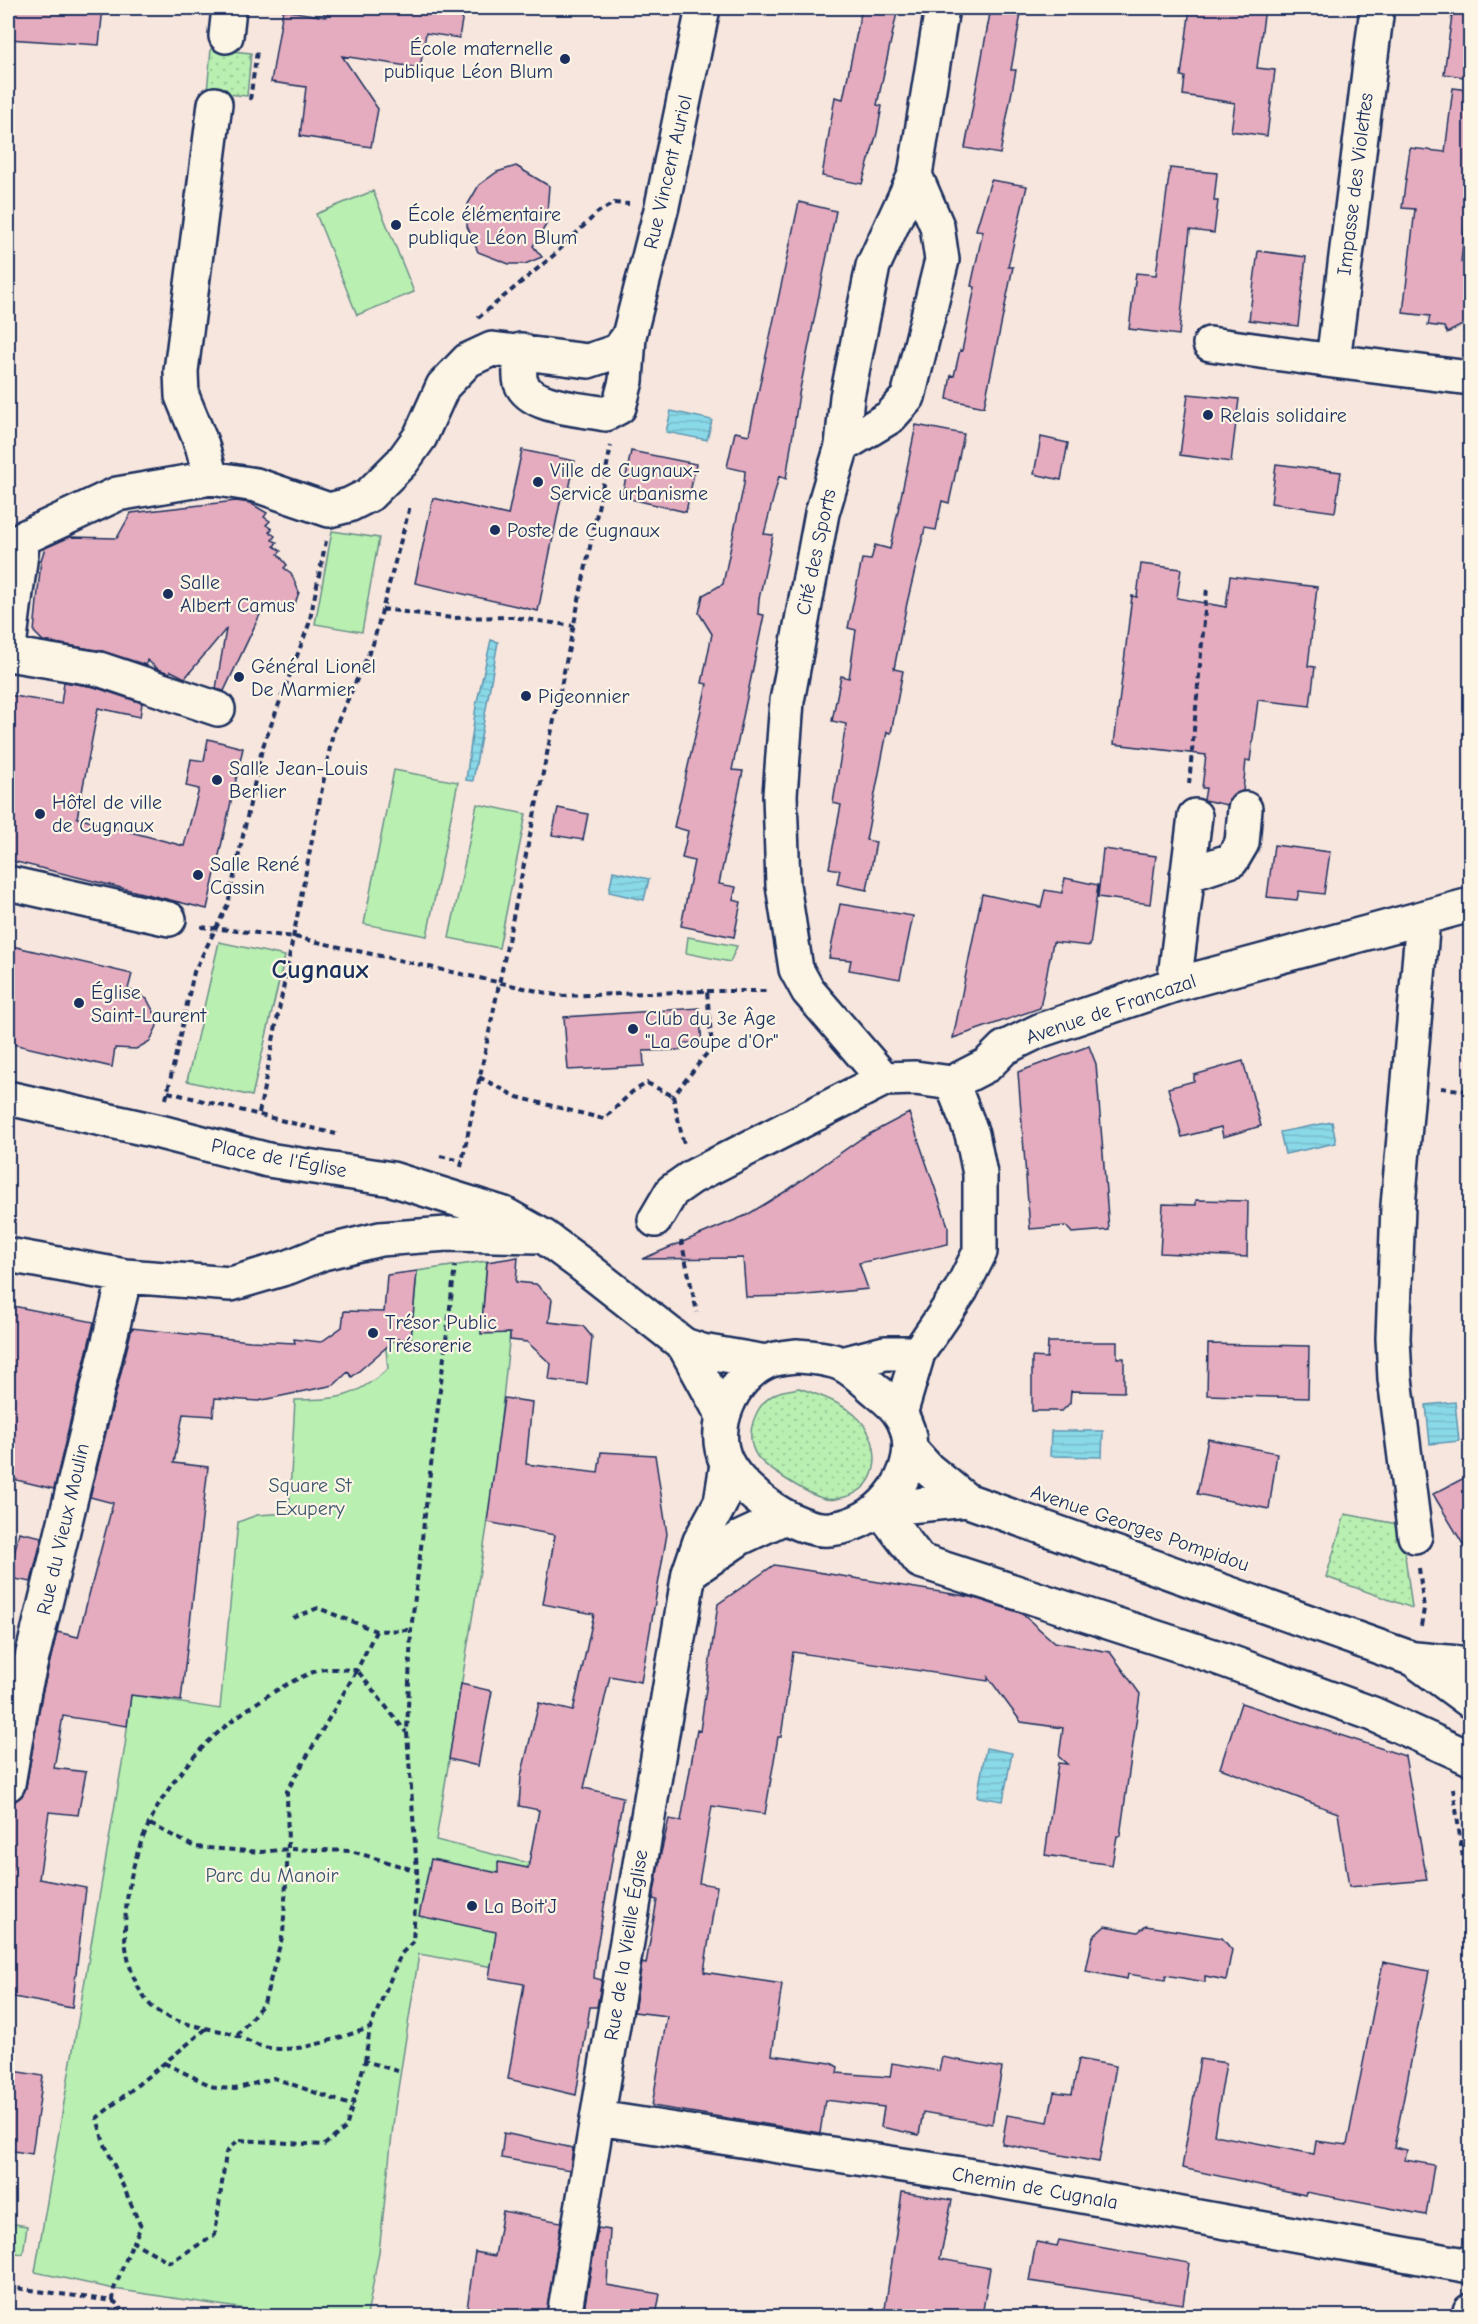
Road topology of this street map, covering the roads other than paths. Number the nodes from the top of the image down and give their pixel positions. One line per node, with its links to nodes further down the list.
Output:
1 (703, 8): 6 (street, Rue Vincent Auriol)
2 (942, 8): 5 (street, Cité des Sports)
3 (1377, 8): 9 (street, Impasse des Violettes)
4 (215, 104): 12 (street)
5 (915, 174): 11 (street, Cité des Sports); 11 (street)
6 (629, 336): 8 (street); 8 (street, Rue Vincent Auriol)
7 (1210, 344): 9 (street)
8 (521, 350): 12 (street)
9 (1333, 361): 10 (street)
10 (1470, 378)
11 (842, 446): 22 (street, Cité des Sports)
12 (211, 478): 13 (street)
13 (218, 709)
14 (1245, 809): 16 (street)
15 (1195, 816): 16 (street)
16 (1187, 875): 21 (street)
17 (8, 883): 19 (street)
18 (1470, 906): 20 (street, Avenue de Francazal)
19 (168, 919)
20 (1423, 919): 21 (street, Avenue de Francazal); 40 (street)
21 (1173, 985): 23 (street, Avenue de Francazal)
22 (884, 1079): 23 (street); 25 (street)
23 (952, 1083): 30 (street)
24 (8, 1098): 26 (street, Place de l'Église)
25 (668, 1226)
26 (543, 1236): 28 (street); 29 (street, Place de l'Église)
27 (8, 1255): 28 (street)
28 (125, 1276): 46 (street, Rue du Vieux Moulin)
29 (692, 1334): 31 (street, Place de l'Église); 34 (street, Place de l'Église)
30 (918, 1353): 32 (street); 33 (street)
31 (766, 1362): 32 (street); 34 (street)
32 (842, 1364): 33 (street)
33 (900, 1414): 35 (street)
34 (723, 1416): 36 (street)
35 (910, 1449): 37 (street, Avenue Georges Pompidou); 38 (street)
36 (727, 1464): 39 (street); 41 (street, Rue de la Vieille Église)
37 (966, 1500): 38 (street, Avenue Georges Pompidou); 42 (street, Avenue Georges Pompidou)
38 (880, 1509): 39 (street); 45 (street)
39 (785, 1517): 41 (street)
40 (1415, 1536)
41 (689, 1573): 47 (street, Rue de la Vieille Église)
42 (1413, 1659): 43 (street, Avenue Georges Pompidou); 44 (street, Avenue Georges Pompidou)
43 (1470, 1664)
44 (1470, 1701)
45 (1462, 1772)
46 (8, 1784)
47 (598, 2118): 48 (street, Chemin de Cugnala); 50 (street, Rue de la Vieille Église)
48 (1470, 2266)
49 (1470, 2311): 51 (street)
50 (564, 2316)
51 (1470, 2316)

